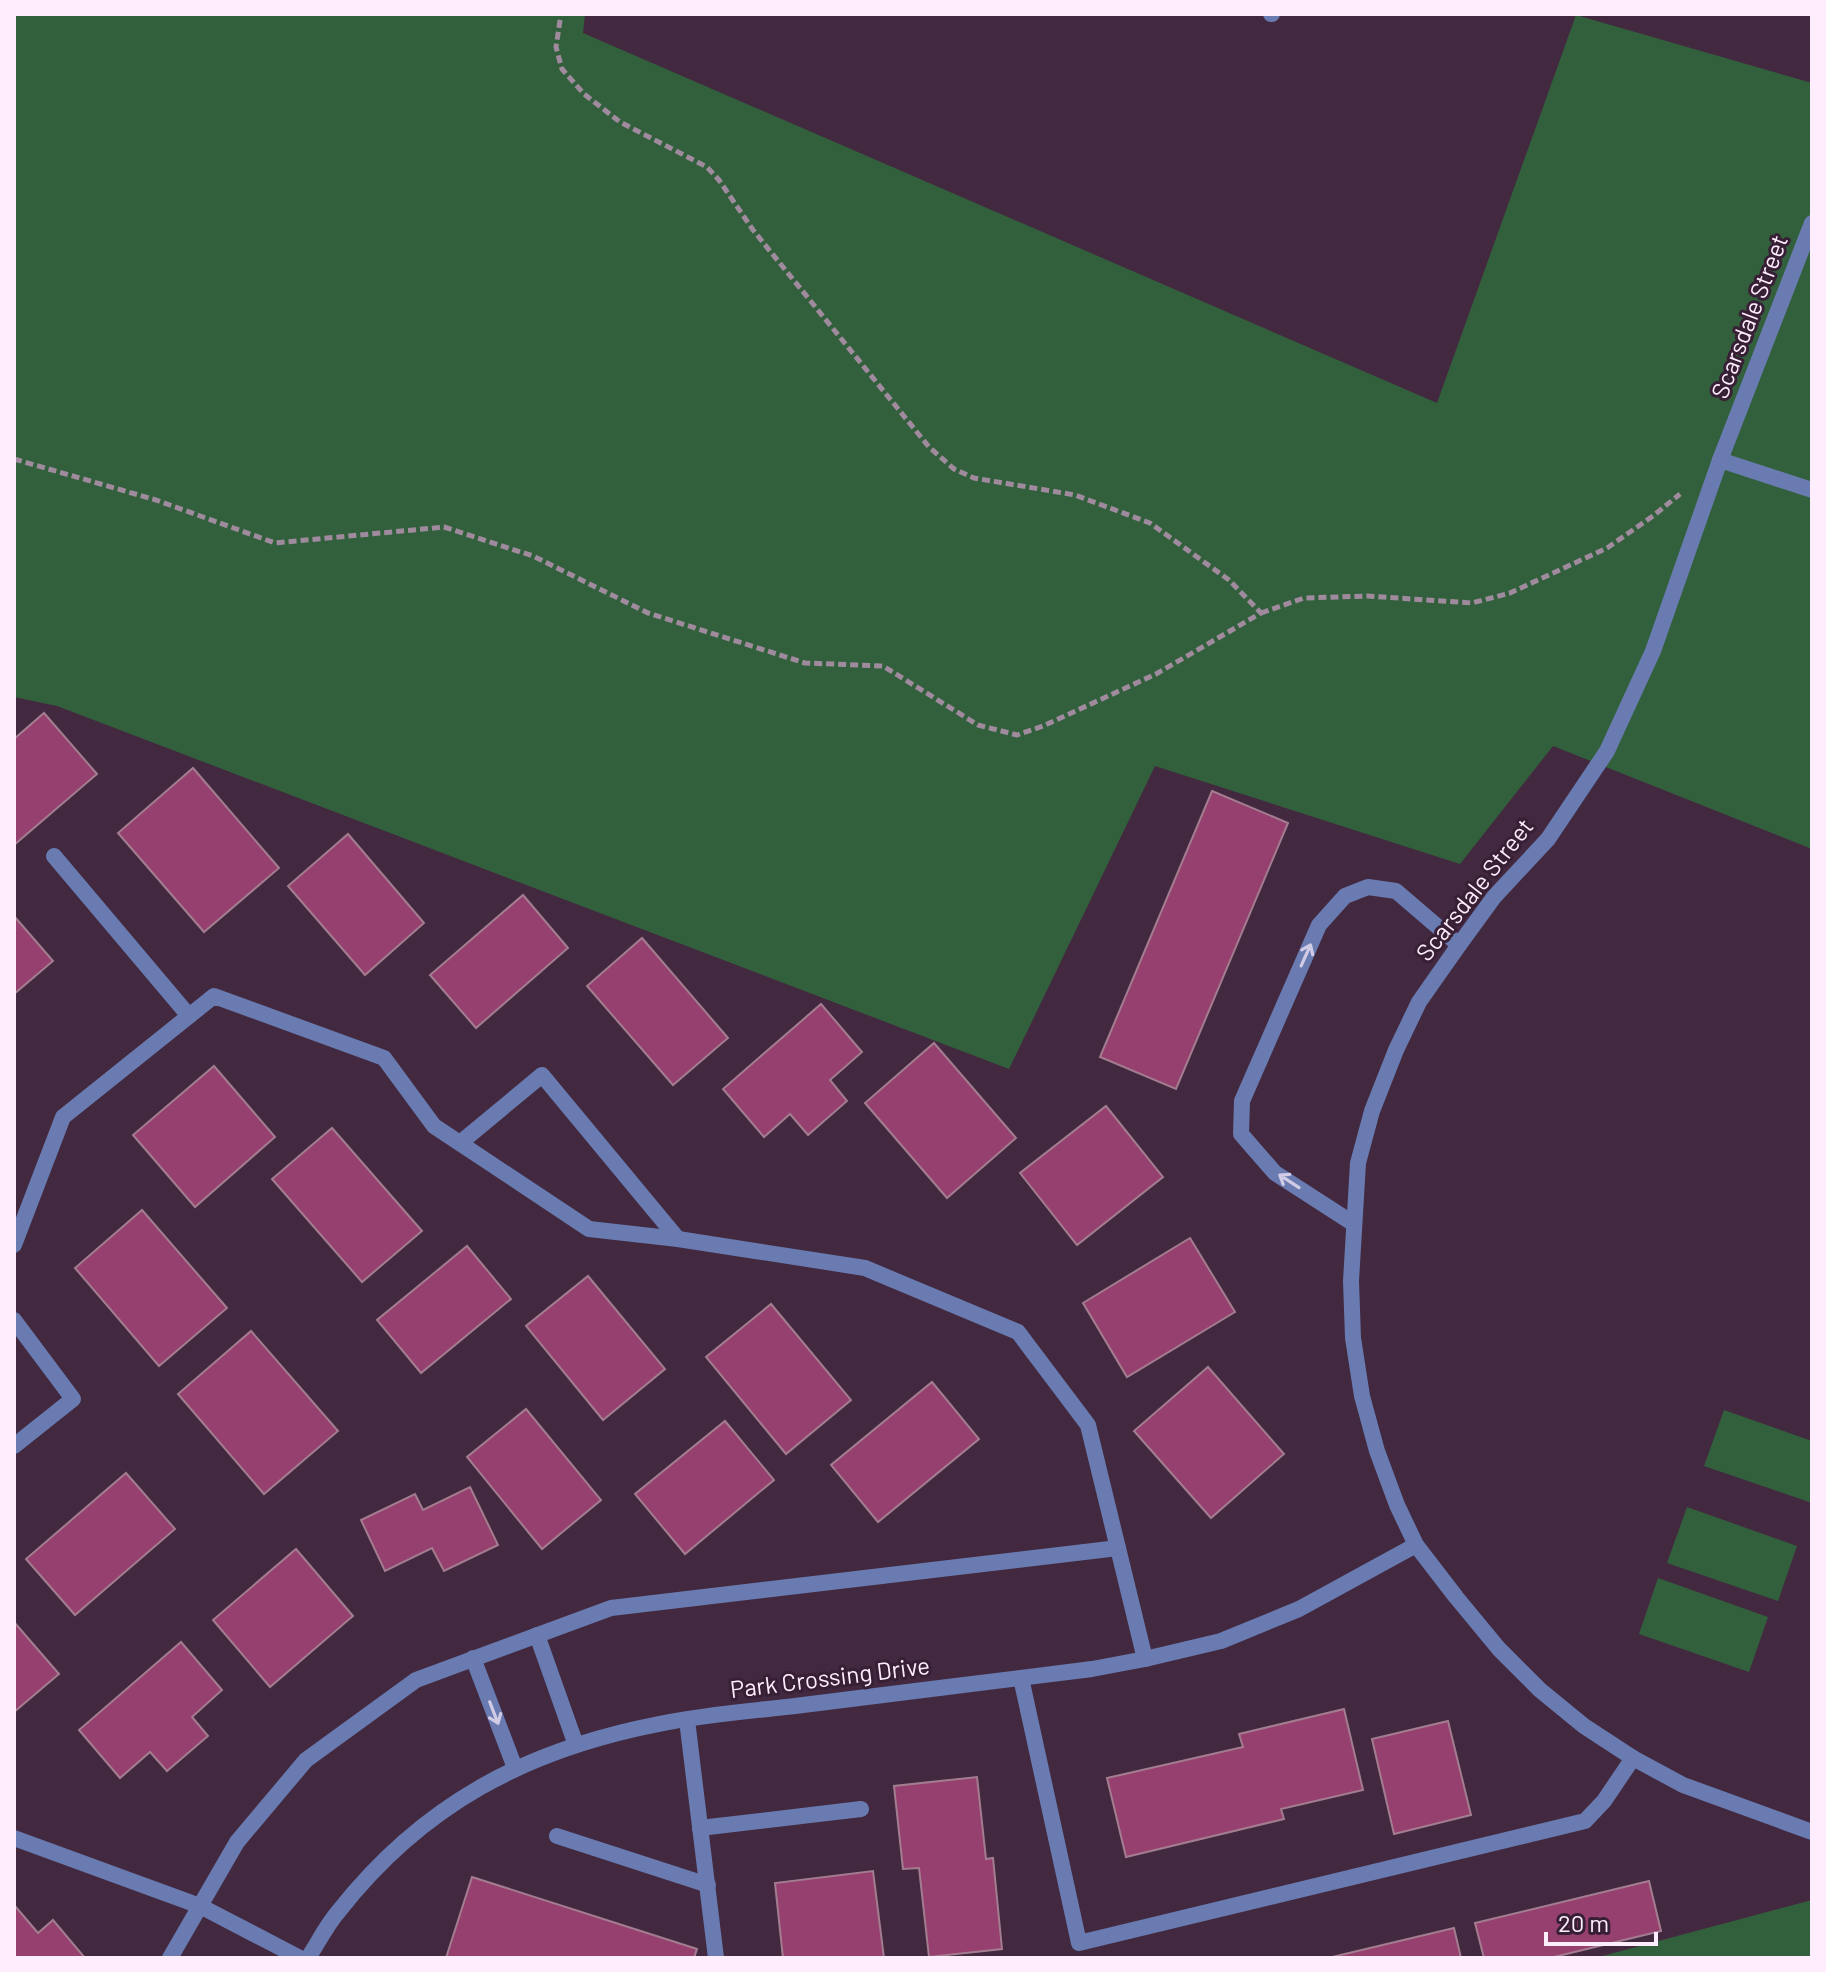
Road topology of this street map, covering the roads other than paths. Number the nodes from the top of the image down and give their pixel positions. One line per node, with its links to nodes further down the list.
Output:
1 (1812, 223): 2 (street, Scarsdale Street)
2 (1720, 460): 3 (street); 5 (street, Scarsdale Street)
3 (1812, 490)
4 (54, 856): 6 (street)
5 (1459, 945): 8 (street, Scarsdale Street); 8 (street, one-way to 5)
6 (189, 1016): 7 (street); 10 (street)
7 (460, 1143): 9 (street); 9 (street)
8 (1354, 1224): 13 (street, Scarsdale Street)
9 (678, 1239): 14 (street)
10 (14, 1245)
11 (14, 1320): 12 (street)
12 (14, 1446)
13 (1416, 1545): 17 (street, Park Crossing Drive); 21 (street, Scarsdale Street)
14 (1118, 1548): 15 (street); 17 (street)
15 (537, 1635): 16 (street); 20 (street)
16 (473, 1658): 22 (street, one-way to 22); 29 (street)
17 (1145, 1659): 18 (street, Park Crossing Drive)
18 (1021, 1678): 19 (street, Park Crossing Drive); 21 (street)
19 (687, 1720): 20 (street, Park Crossing Drive); 24 (street)
20 (576, 1745): 22 (street, Park Crossing Drive)
21 (1633, 1758): 25 (street, Scarsdale Street)
22 (515, 1768): 32 (street, Park Crossing Drive)
23 (861, 1809): 24 (street)
24 (700, 1828): 28 (street)
25 (1812, 1832)
26 (557, 1836): 28 (street)
27 (14, 1838): 29 (street)
28 (708, 1885): 33 (street)
29 (200, 1906): 30 (street); 31 (street)
30 (170, 1958)
31 (300, 1958)
32 (308, 1958)
33 (716, 1958)

